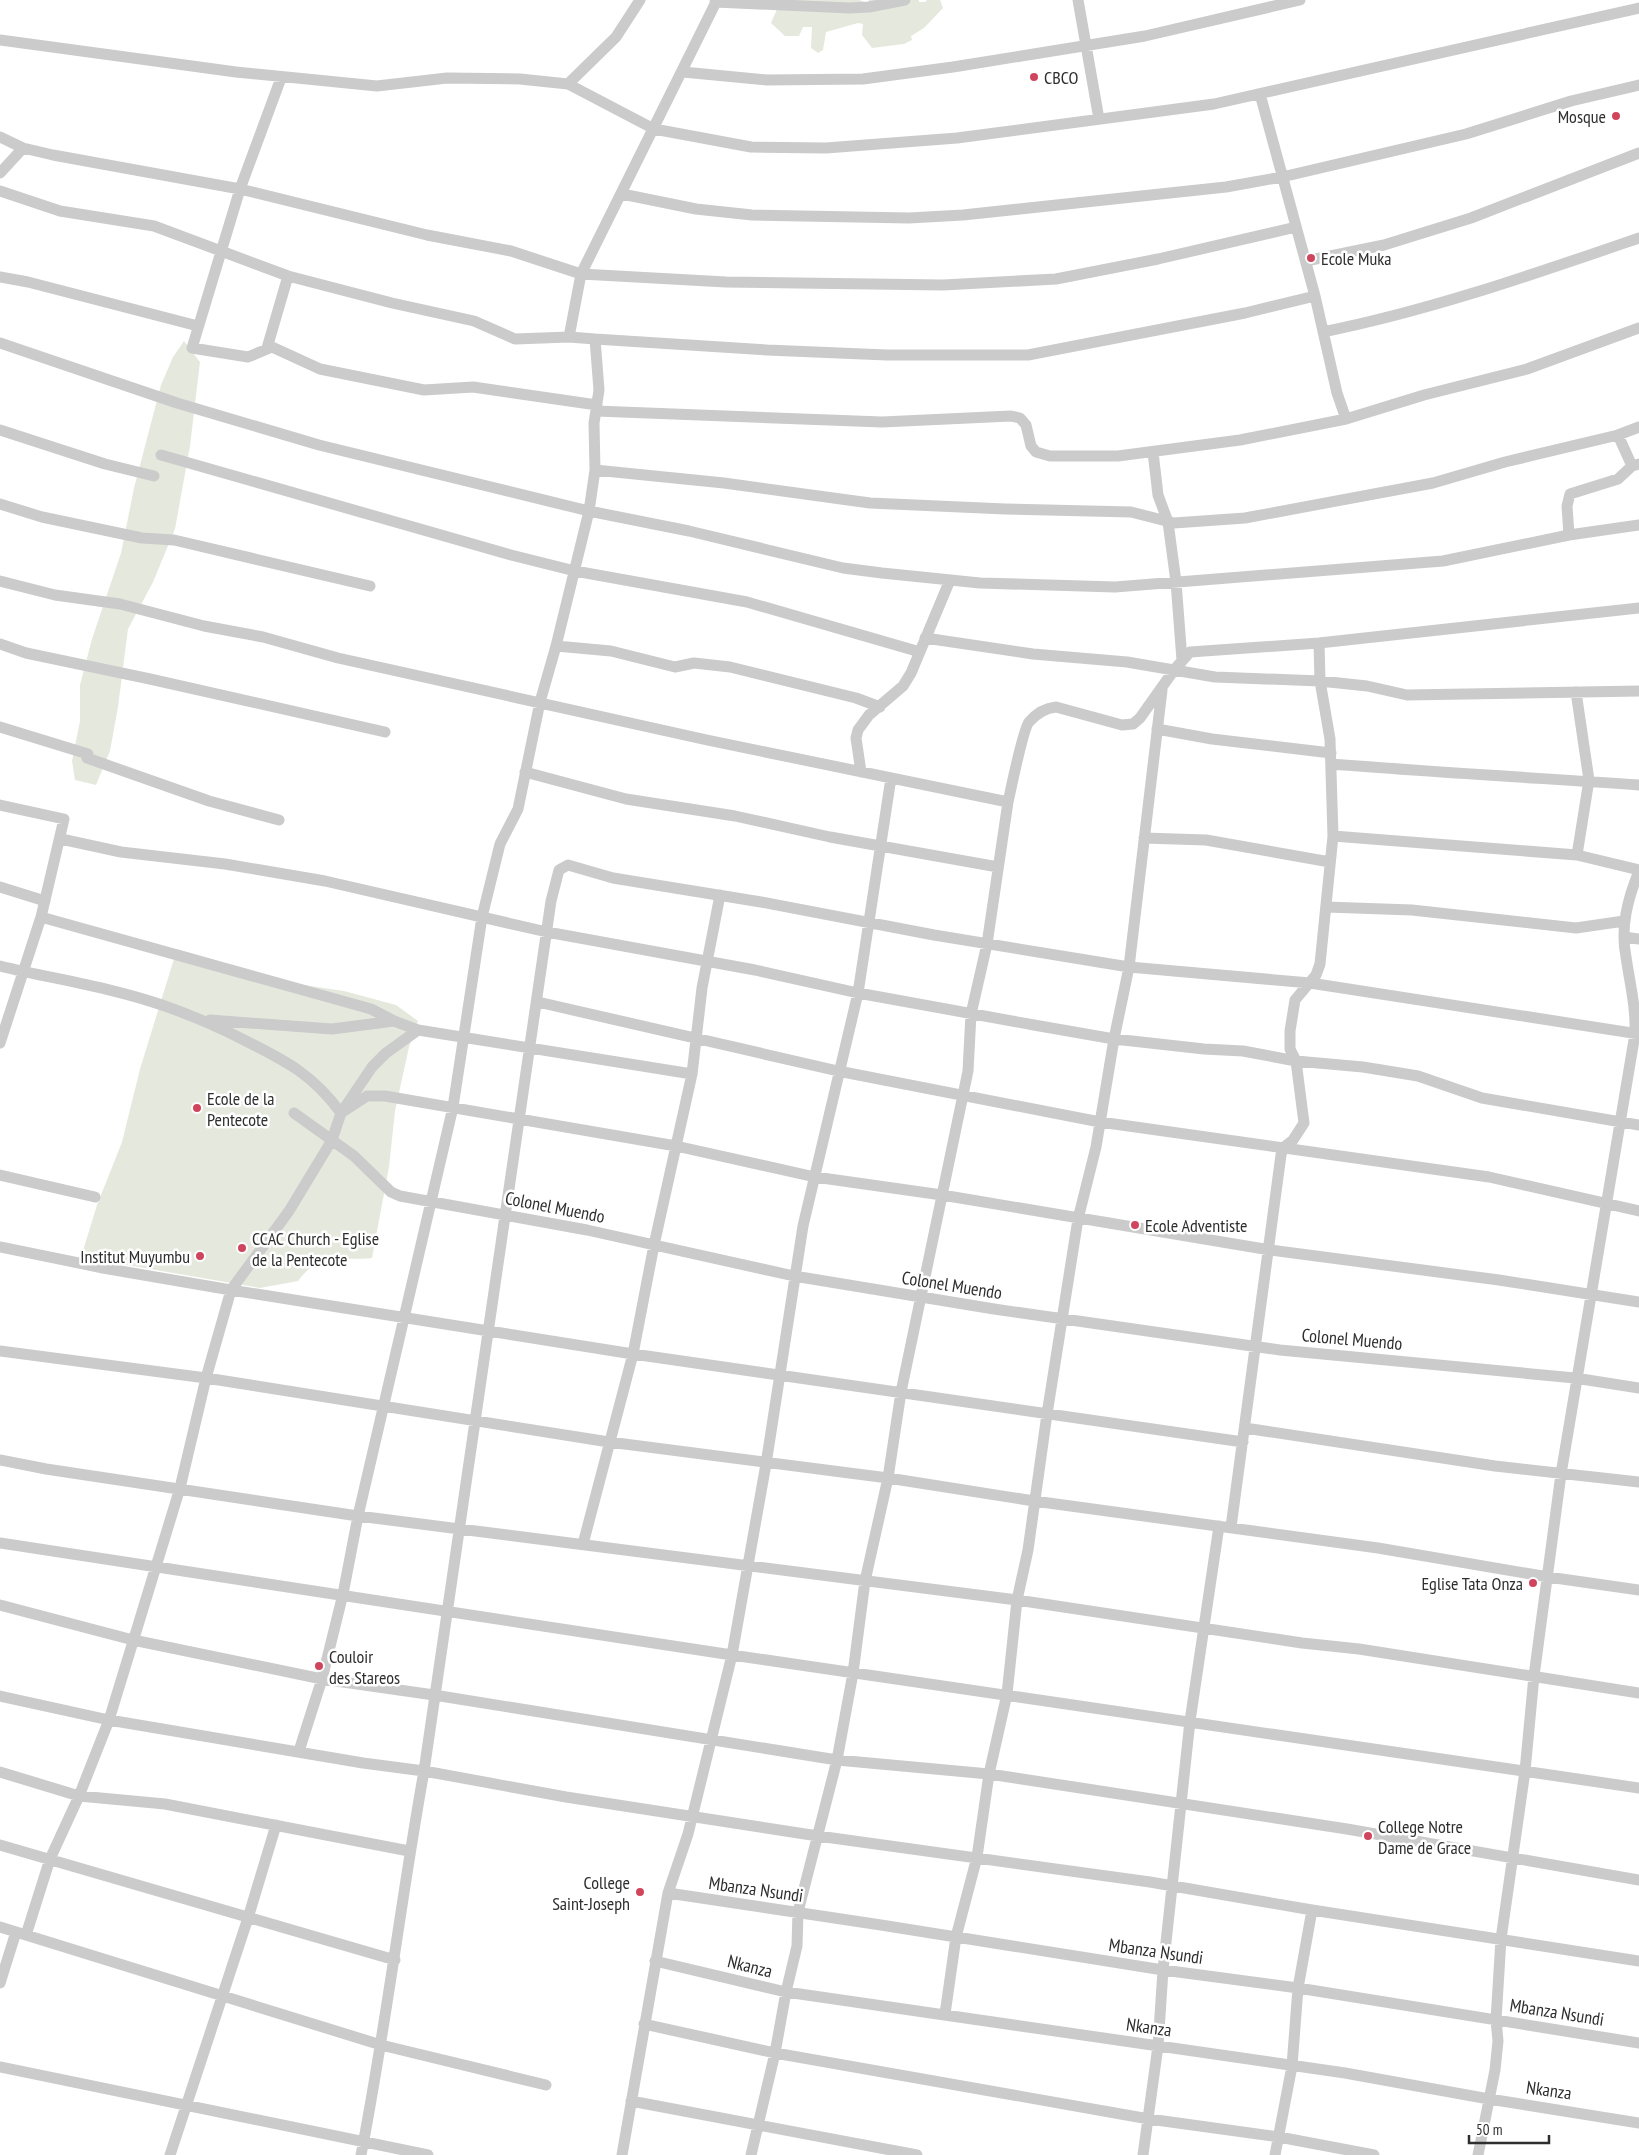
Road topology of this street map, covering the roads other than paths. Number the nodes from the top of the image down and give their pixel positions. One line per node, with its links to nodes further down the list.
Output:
1 (640, 0): 11 (street)
2 (905, 0): 5 (street)
3 (1078, 0): 8 (street)
4 (1300, 0): 8 (street)
5 (716, 1): 9 (street)
6 (1639, 8): 13 (street)
7 (0, 40): 10 (street)
8 (1086, 45): 9 (street); 14 (street)
9 (683, 72): 15 (street)
10 (281, 78): 11 (street); 21 (street)
11 (568, 84): 15 (street)
12 (1639, 85): 20 (street)
13 (1260, 94): 14 (street); 20 (street)
14 (1099, 119): 15 (street)
15 (654, 128): 23 (street)
16 (0, 138): 17 (street)
17 (23, 148): 19 (street); 21 (street)
18 (1639, 153): 27 (street)
19 (0, 173)
20 (1282, 176): 23 (street); 24 (street)
21 (240, 189): 26 (street); 28 (street)
22 (0, 192): 26 (street)
23 (622, 194): 28 (street)
24 (1296, 227): 27 (street); 28 (street)
25 (1639, 238): 34 (street)
26 (222, 252): 29 (street); 32 (street)
27 (1306, 261): 31 (street)
28 (581, 274): 35 (street)
29 (288, 276): 35 (street); 38 (street)
30 (0, 277): 32 (street)
31 (1315, 296): 34 (street); 36 (street)
32 (198, 326): 38 (street)
33 (1639, 328): 40 (street)
34 (1323, 332): 40 (street)
35 (569, 337): 36 (street)
36 (595, 339): 39 (street)
37 (0, 343): 50 (street)
38 (267, 348): 39 (street)
39 (597, 408): 44 (street); 47 (street)
40 (1346, 419): 44 (street)
41 (1639, 427): 43 (street)
42 (0, 430): 48 (street)
43 (1618, 435): 46 (street); 51 (street)
44 (1153, 452): 51 (street)
45 (161, 454): 54 (street)
46 (1636, 465): 53 (street)
47 (595, 470): 50 (street); 51 (street)
48 (154, 476)
49 (0, 504): 58 (street)
50 (589, 511): 54 (street); 55 (street)
51 (1168, 522): 57 (street)
52 (1639, 525): 53 (street)
53 (1569, 535): 57 (street)
54 (574, 571): 63 (street); 64 (street)
55 (950, 580): 57 (street); 60 (street)
56 (0, 581): 71 (street)
57 (1176, 582): 65 (street)
58 (370, 586)
59 (1639, 608): 61 (street)
60 (925, 638): 64 (street); 66 (street)
61 (1320, 643): 65 (street); 67 (street)
62 (0, 644): 75 (street)
63 (556, 646): 71 (street); 72 (street)
64 (920, 652): 72 (street)
65 (1182, 660): 66 (street)
66 (1174, 670): 67 (street); 68 (street)
67 (1320, 681): 70 (street); 76 (street)
68 (1162, 687): 74 (street); 82 (street)
69 (1639, 690): 70 (street)
70 (1576, 692): 80 (street)
71 (540, 702): 77 (street); 78 (street)
72 (880, 707): 78 (street)
73 (0, 727): 84 (street)
74 (1157, 729): 76 (street); 86 (street)
75 (385, 732)
76 (1331, 759): 80 (street); 85 (street)
77 (525, 772): 88 (street); 98 (street)
78 (861, 772): 79 (street)
79 (891, 778): 82 (street); 88 (street)
80 (1588, 780): 81 (street); 89 (street)
81 (1639, 785)
82 (1008, 802): 91 (street)
83 (0, 805): 87 (street)
84 (279, 820)
85 (1334, 836): 89 (street); 90 (street)
86 (1144, 838): 90 (street); 107 (street)
87 (61, 839): 95 (street); 98 (street)
88 (881, 845): 91 (street); 100 (street)
89 (1577, 855): 92 (street)
90 (1330, 862): 96 (street)
91 (998, 866): 104 (street)
92 (1639, 870): 99 (street)
93 (0, 887): 95 (street)
94 (720, 895): 100 (street); 101 (street); 105 (street)
95 (45, 901): 97 (street)
96 (1326, 907): 99 (street); 109 (street)
97 (41, 917): 108 (street); 114 (street)
98 (482, 917): 101 (street); 117 (street)
99 (1624, 922): 102 (street)
100 (870, 923): 104 (street); 110 (street)
101 (547, 932): 105 (street); 111 (street)
102 (1624, 936): 103 (street); 116 (street)
103 (1639, 939)
104 (987, 944): 107 (street); 112 (street)
105 (706, 961): 110 (street); 118 (street)
106 (0, 966): 108 (street)
107 (1129, 967): 109 (street); 119 (street)
108 (24, 972): 113 (street); 120 (street)
109 (1310, 983): 116 (street); 122 (street)
110 (858, 993): 112 (street); 123 (street)
111 (538, 1002): 118 (street); 121 (street)
112 (971, 1014): 119 (street); 127 (street)
113 (198, 1019): 114 (street); 130 (street)
114 (394, 1021): 115 (street)
115 (418, 1030): 117 (street); 130 (street)
116 (1637, 1034): 125 (street)
117 (462, 1036): 121 (street); 128 (street)
118 (697, 1038): 123 (street); 124 (street)
119 (1114, 1039): 122 (street); 132 (street)
120 (0, 1043)
121 (531, 1047): 124 (street); 131 (street)
122 (1296, 1061): 133 (street); 137 (street)
123 (838, 1071): 127 (street); 139 (street)
124 (692, 1074): 136 (street)
125 (1627, 1081): 126 (street); 133 (street)
126 (1639, 1083)
127 (963, 1095): 132 (street); 140 (street)
128 (453, 1107): 130 (street); 131 (street); 142 (street)
129 (294, 1113): 135 (street, Colonel Muendo)
130 (341, 1113): 135 (street)
131 (521, 1118): 136 (street); 145 (street)
132 (1100, 1122): 137 (street); 146 (street)
133 (1620, 1122): 134 (street); 143 (street)
134 (1639, 1125)
135 (332, 1140): 142 (street, Colonel Muendo); 151 (street)
136 (676, 1146): 139 (street); 147 (street)
137 (1283, 1148): 143 (street); 149 (street)
138 (0, 1175): 141 (street)
139 (815, 1177): 140 (street); 150 (street)
140 (942, 1195): 146 (street); 153 (street)
141 (95, 1196)
142 (432, 1202): 145 (street, Colonel Muendo); 155 (street)
143 (1606, 1203): 144 (street); 152 (street)
144 (1639, 1210)
145 (507, 1216): 147 (street, Colonel Muendo); 157 (street)
146 (1078, 1219): 149 (street); 156 (street)
147 (654, 1245): 150 (street, Colonel Muendo); 160 (street)
148 (0, 1247): 151 (street)
149 (1270, 1250): 152 (street); 158 (street)
150 (794, 1276): 153 (street, Colonel Muendo); 161 (street)
151 (231, 1290): 155 (street); 162 (street)
152 (1592, 1293): 154 (street); 163 (street)
153 (922, 1298): 156 (street, Colonel Muendo); 165 (street)
154 (1639, 1302)
155 (404, 1318): 157 (street); 166 (street)
156 (1062, 1320): 158 (street, Colonel Muendo); 167 (street)
157 (488, 1330): 160 (street); 168 (street)
158 (1256, 1346): 163 (street, Colonel Muendo); 169 (street)
159 (0, 1351): 162 (street)
160 (633, 1354): 161 (street); 170 (street)
161 (780, 1376): 165 (street); 173 (street)
162 (206, 1378): 166 (street); 177 (street)
163 (1575, 1378): 164 (street, Colonel Muendo); 174 (street)
164 (1639, 1388)
165 (901, 1392): 167 (street); 175 (street)
166 (384, 1407): 168 (street); 179 (street)
167 (1047, 1414): 171 (street); 178 (street)
168 (475, 1422): 170 (street); 182 (street)
169 (1245, 1428): 171 (street); 174 (street)
170 (609, 1442): 173 (street); 184 (street)
171 (1243, 1442): 181 (street)
172 (0, 1460): 177 (street)
173 (766, 1464): 175 (street); 185 (street)
174 (1561, 1474): 176 (street); 187 (street)
175 (888, 1478): 178 (street); 188 (street)
176 (1639, 1482)
177 (180, 1488): 179 (street); 186 (street)
178 (1034, 1500): 180 (street); 191 (street)
179 (358, 1516): 182 (street); 190 (street)
180 (1219, 1526): 181 (street); 194 (street)
181 (1231, 1527): 187 (street)
182 (458, 1529): 184 (street); 193 (street)
183 (0, 1543): 186 (street)
184 (583, 1544): 185 (street)
185 (747, 1566): 188 (street); 196 (street)
186 (157, 1568): 190 (street); 195 (street)
187 (1548, 1577): 189 (street); 198 (street)
188 (865, 1581): 191 (street); 197 (street)
189 (1639, 1590)
190 (342, 1594): 193 (street); 199 (street)
191 (1017, 1600): 194 (street); 201 (street)
192 (0, 1605): 195 (street)
193 (447, 1611): 196 (street); 202 (street)
194 (1204, 1626): 198 (street); 205 (street)
195 (133, 1640): 199 (street); 204 (street)
196 (732, 1655): 197 (street); 206 (street)
197 (852, 1673): 201 (street); 208 (street)
198 (1534, 1676): 200 (street); 211 (street)
199 (322, 1679): 202 (street); 207 (street)
200 (1639, 1692)
201 (1007, 1694): 205 (street); 212 (street)
202 (434, 1695): 206 (street); 209 (street)
203 (0, 1696): 204 (street)
204 (109, 1720): 207 (street); 214 (street)
205 (1190, 1721): 211 (street); 215 (street)
206 (713, 1739): 208 (street); 216 (street)
207 (299, 1751): 209 (street)
208 (837, 1760): 212 (street); 218 (street)
209 (424, 1771): 216 (street); 220 (street)
210 (0, 1772): 214 (street)
211 (1525, 1772): 213 (street); 223 (street)
212 (990, 1774): 215 (street); 221 (street)
213 (1639, 1788)
214 (79, 1796): 217 (street); 222 (street)
215 (1180, 1804): 223 (street); 225 (street)
216 (692, 1816): 218 (street); 226 (street)
217 (276, 1825): 220 (street); 229 (street)
218 (818, 1836): 221 (street); 228 (street)
219 (0, 1846): 222 (street)
220 (409, 1852): 234 (street)
221 (977, 1857): 225 (street); 232 (street)
222 (50, 1859): 229 (street); 231 (street)
223 (1512, 1859): 224 (street); 233 (street)
224 (1639, 1880)
225 (1172, 1886): 227 (street); 237 (street)
226 (668, 1893): 228 (street, Mbanza Nsundi); 235 (street)
227 (1312, 1910): 233 (street); 239 (street)
228 (798, 1912): 232 (street, Mbanza Nsundi); 240 (street)
229 (248, 1918): 234 (street); 241 (street)
230 (0, 1927): 231 (street)
231 (21, 1933): 238 (street); 241 (street)
232 (956, 1937): 237 (street, Mbanza Nsundi); 242 (street)
233 (1501, 1939): 236 (street); 243 (street)
234 (395, 1960): 246 (street)
235 (655, 1961): 240 (street, Nkanza); 244 (street)
236 (1639, 1961)
237 (1162, 1970): 239 (street, Mbanza Nsundi); 247 (street)
238 (0, 1983)
239 (1298, 1988): 243 (street, Mbanza Nsundi); 249 (street)
240 (786, 1992): 242 (street, Nkanza); 248 (street)
241 (221, 1995): 246 (street); 254 (street)
242 (945, 2014): 247 (street, Nkanza)
243 (1496, 2020): 245 (street, Mbanza Nsundi); 252 (street)
244 (644, 2024): 248 (street); 253 (street)
245 (1639, 2043)
246 (381, 2045): 251 (street); 259 (street)
247 (1158, 2046): 249 (street, Nkanza); 255 (street)
248 (776, 2053): 255 (street); 257 (street)
249 (1292, 2066): 252 (street, Nkanza); 258 (street)
250 (0, 2067): 254 (street)
251 (546, 2085)
252 (1489, 2099): 256 (street, Nkanza); 269 (street)
253 (631, 2101): 257 (street); 263 (street)
254 (186, 2106): 259 (street); 260 (street)
255 (1149, 2119): 258 (street); 266 (street)
256 (1639, 2123)
257 (757, 2126): 264 (street); 265 (street)
258 (1279, 2137): 267 (street); 268 (street)
259 (364, 2141): 261 (street); 262 (street)
260 (170, 2155)
261 (362, 2155)
262 (428, 2155)
263 (622, 2155)
264 (751, 2155)
265 (917, 2155)
266 (1143, 2155)
267 (1275, 2155)
268 (1374, 2155)
269 (1478, 2155)

